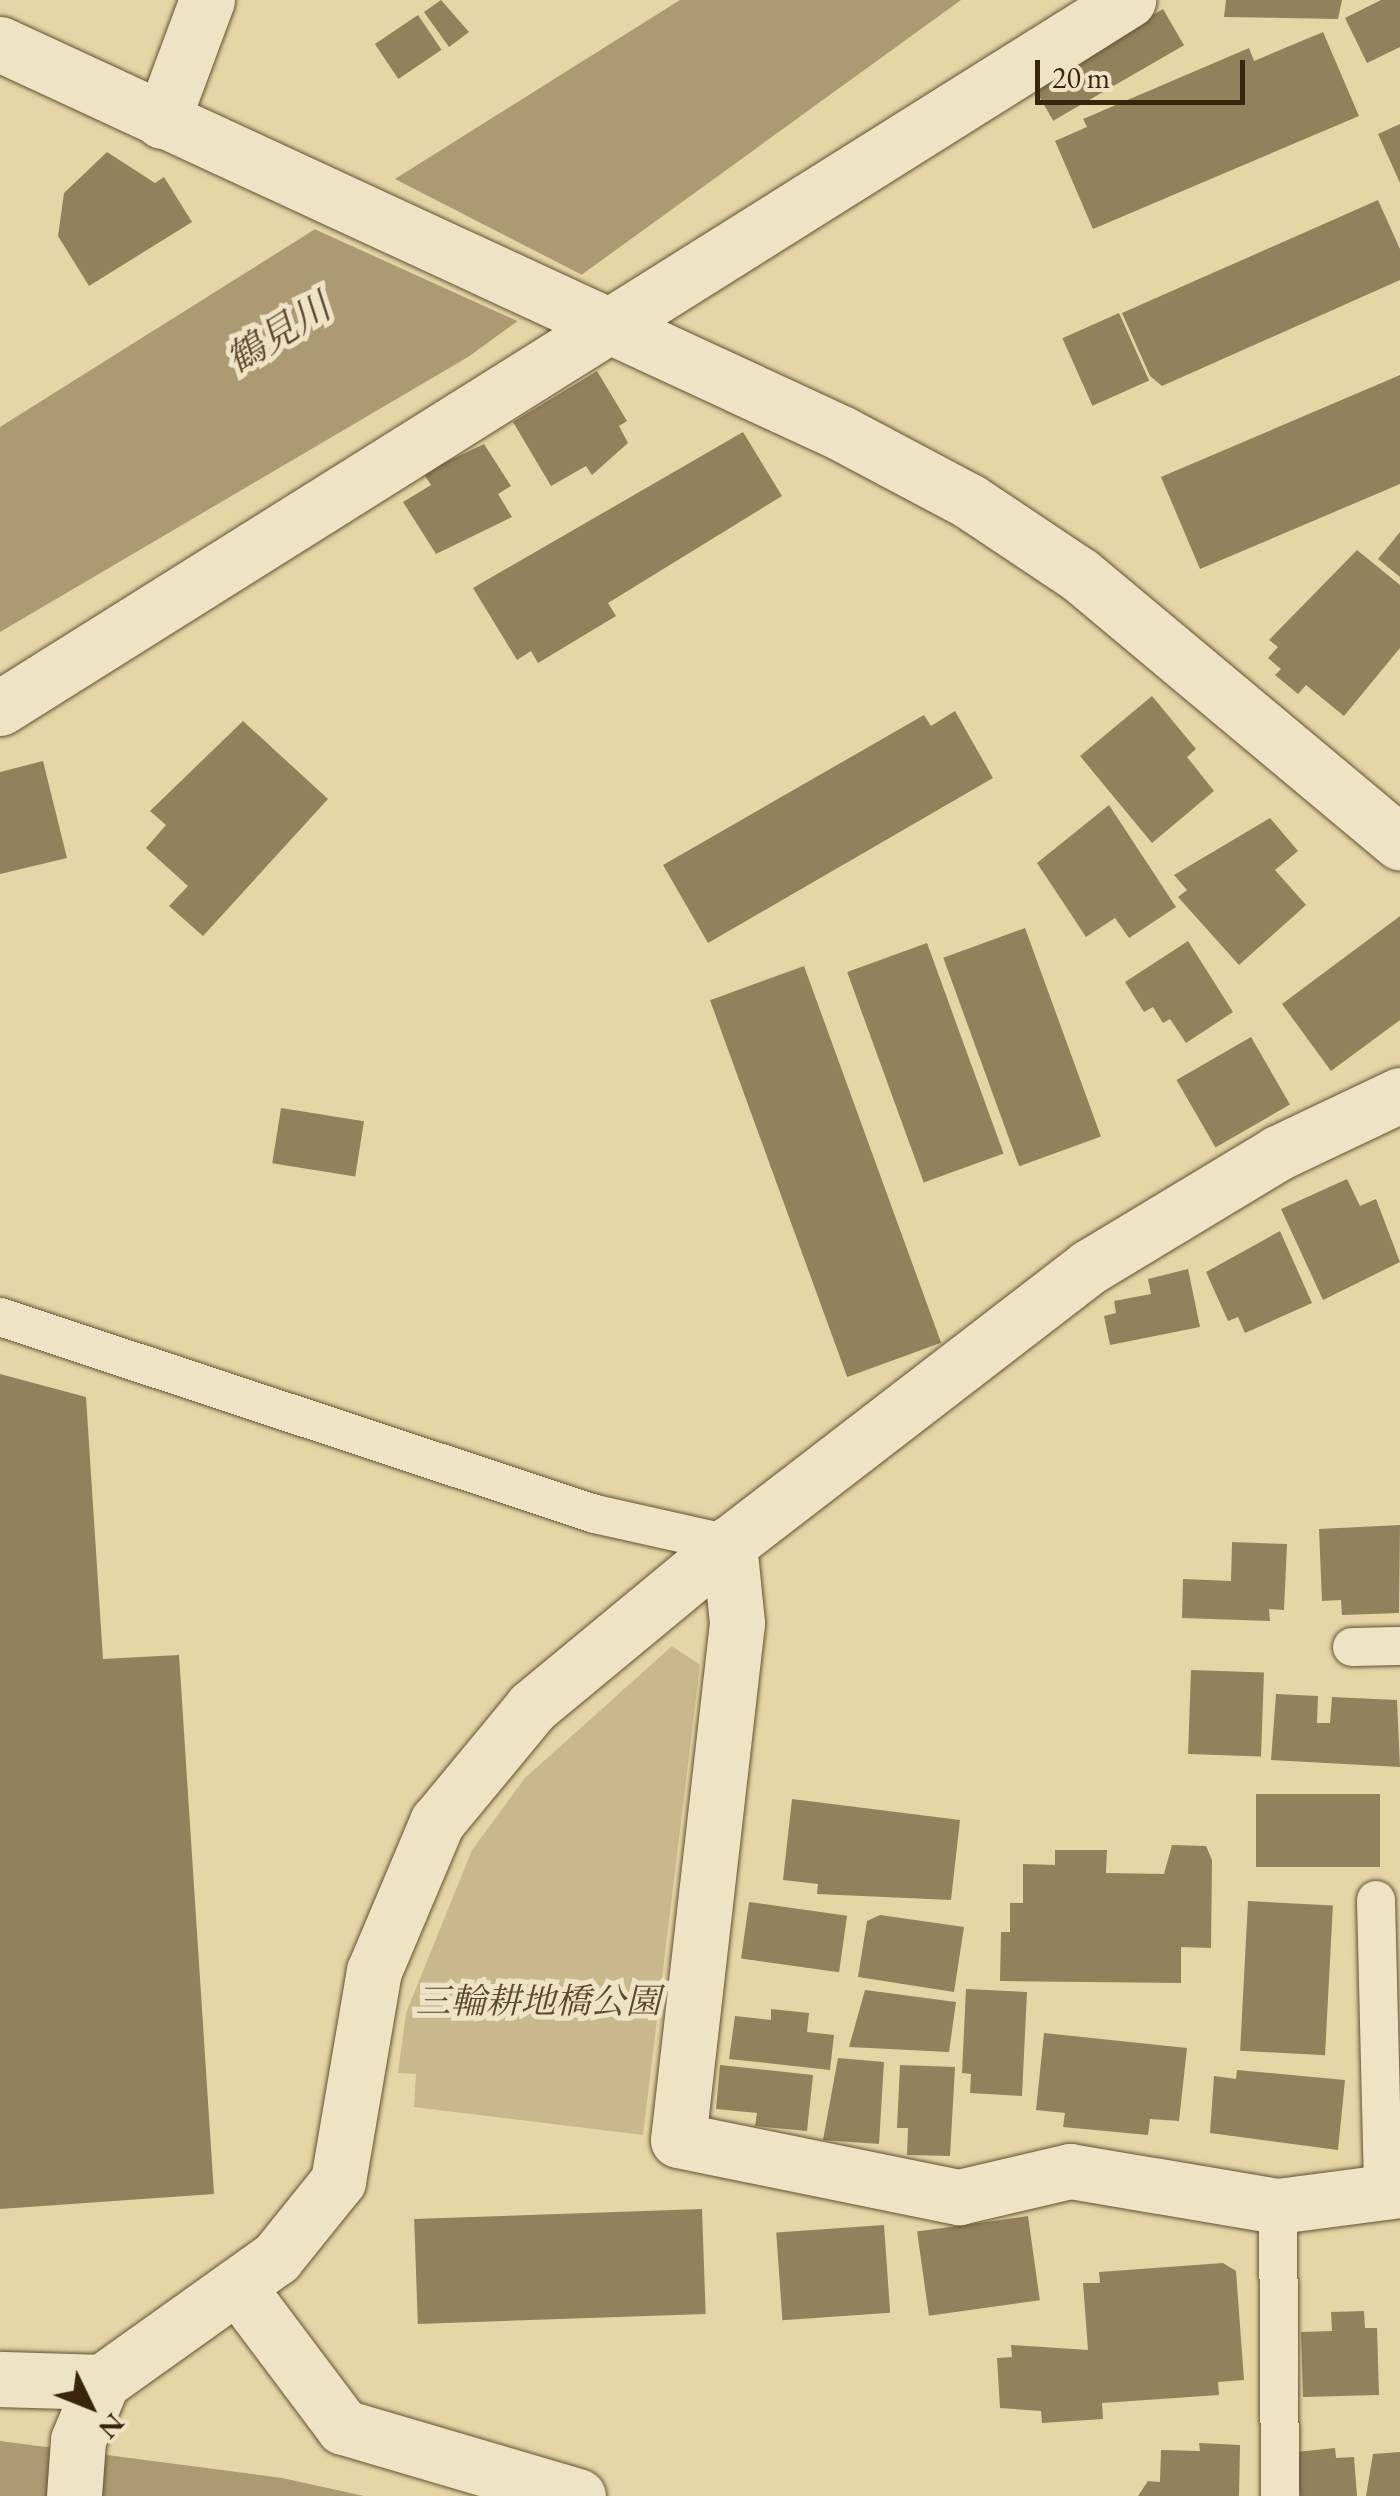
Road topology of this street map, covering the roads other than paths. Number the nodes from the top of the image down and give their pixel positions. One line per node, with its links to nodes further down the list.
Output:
1 (207, 0): 4 (street)
2 (1128, 0): 5 (street)
3 (0, 44): 4 (street)
4 (162, 121): 5 (street)
5 (599, 319): 6 (street); 7 (street)
6 (0, 708)
7 (1400, 842)
8 (1400, 1095): 10 (street)
9 (0, 1317): 10 (lane)
10 (729, 1544): 15 (street); 16 (street)
11 (1400, 1646): 12 (lane)
12 (1352, 1647)
13 (1376, 1900): 14 (lane)
14 (1391, 2191): 15 (street)
15 (1278, 2206): 21 (lane)
16 (238, 2287): 18 (street); 20 (street)
17 (0, 2379): 18 (street)
18 (97, 2389): 19 (street)
19 (74, 2496)
20 (578, 2496)
21 (1280, 2496)

